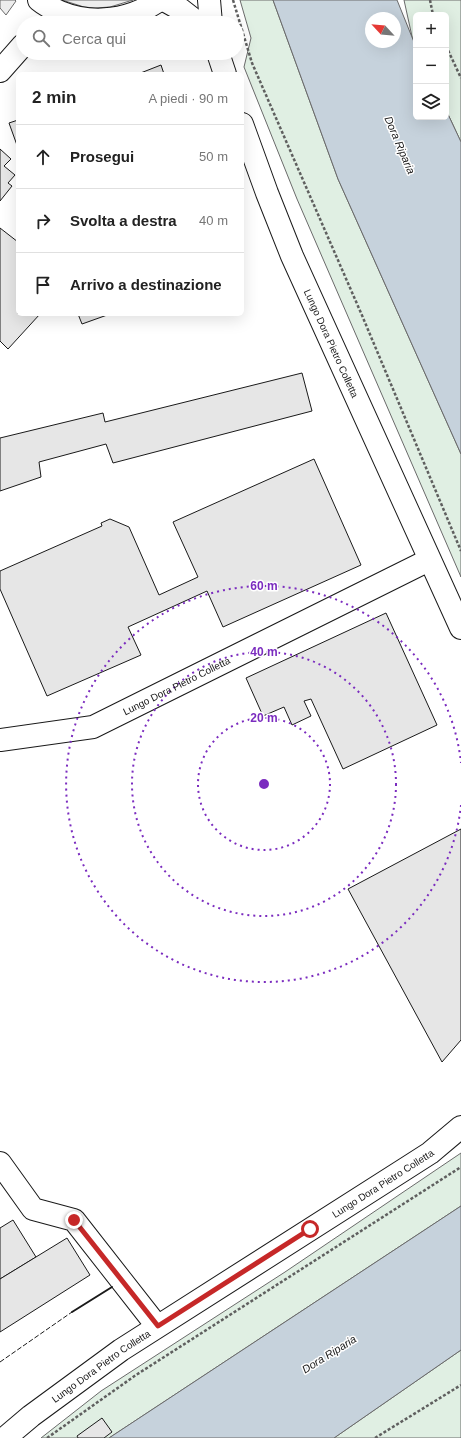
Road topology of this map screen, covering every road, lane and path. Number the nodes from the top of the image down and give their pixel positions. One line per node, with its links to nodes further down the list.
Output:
1 (160, 0): 9 (street)
2 (164, 0): 10 (street)
3 (209, 0): 11 (street)
4 (233, 0): 12 (path)
5 (430, 0): 7 (path)
6 (46, 11): 8 (street)
7 (432, 12)
8 (72, 16)
9 (127, 16)
10 (189, 16)
11 (210, 16)
12 (238, 16)
13 (244, 36): 21 (path)
14 (447, 48): 19 (path)
15 (16, 53): 17 (street)
16 (220, 60): 18 (street)
17 (0, 71)
18 (224, 72)
19 (461, 78)
20 (244, 130): 22 (street, Lungo Dora Pietro Colletta)
21 (461, 551)
22 (429, 560): 23 (street, Lungo Dora Pietro Colletta); 24 (street, Lungo Dora Pietro Colletta)
23 (461, 628)
24 (0, 740)
25 (461, 1127): 28 (street, Lungo Dora Pietro Colletta)
26 (0, 1163): 28 (street)
27 (461, 1167): 31 (path)
28 (158, 1326): 30 (street, Lungo Dora Pietro Colletta)
29 (461, 1385): 32 (path)
30 (6, 1438)
31 (47, 1438)
32 (375, 1438)

